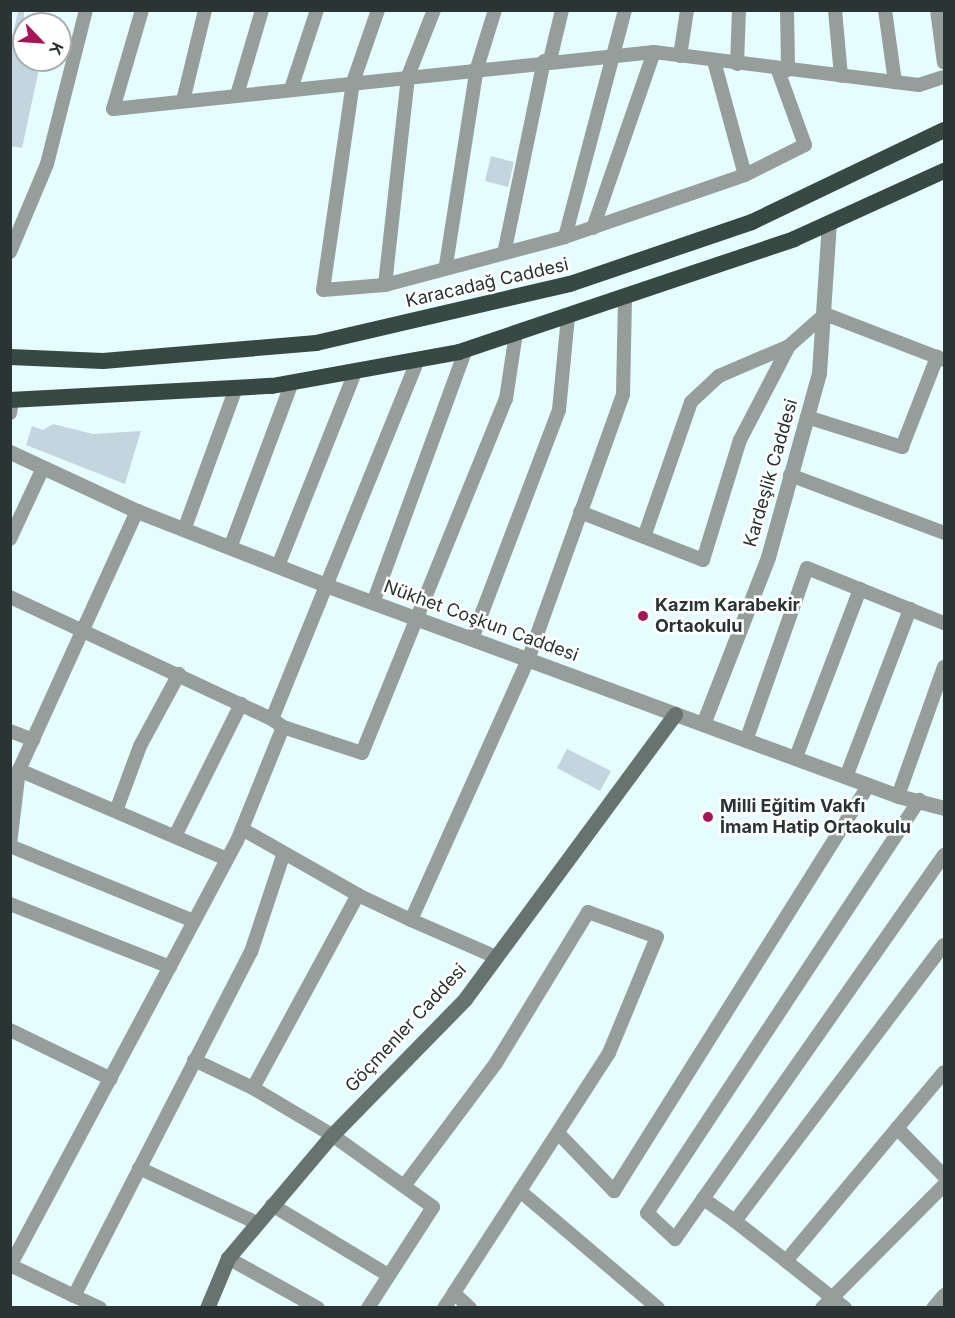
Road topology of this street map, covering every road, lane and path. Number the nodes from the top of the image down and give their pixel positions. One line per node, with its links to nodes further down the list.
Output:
1 (86, 10): 41 (street)
2 (142, 10): 33 (street)
3 (205, 10): 33 (street)
4 (262, 10): 32 (street)
5 (317, 10): 31 (street)
6 (378, 10): 29 (street)
7 (434, 10): 26 (street)
8 (495, 10): 24 (street)
9 (562, 10): 20 (street)
10 (625, 10): 18 (street)
11 (687, 10): 19 (street)
12 (739, 10): 23 (street)
13 (787, 10): 25 (street)
14 (835, 10): 27 (street)
15 (885, 10): 30 (street)
16 (937, 10): 22 (street)
17 (654, 52): 18 (street); 19 (street); 38 (street)
18 (614, 56): 20 (street); 39 (street)
19 (680, 56): 21 (street)
20 (547, 61): 24 (street); 40 (street)
21 (714, 61): 23 (street); 36 (street)
22 (945, 63)
23 (737, 64): 25 (street)
24 (477, 68): 26 (street); 42 (street)
25 (783, 69): 27 (street); 36 (street)
26 (408, 76): 29 (street); 43 (street)
27 (841, 76): 30 (street)
28 (945, 77): 30 (street)
29 (353, 82): 31 (street); 43 (street)
30 (895, 82)
31 (291, 89): 32 (street)
32 (237, 95): 33 (street)
33 (183, 101)
34 (945, 130): 50 (highway, Karacadağ Caddesi)
35 (945, 171): 37 (highway)
36 (745, 175): 38 (street)
37 (829, 223): 44 (highway); 45 (street, Kardeşlik Caddesi)
38 (593, 228): 39 (street)
39 (565, 237): 40 (street)
40 (505, 249): 42 (street)
41 (10, 252)
42 (446, 265): 43 (street)
43 (385, 285)
44 (625, 297): 46 (highway); 62 (street)
45 (825, 314): 48 (street); 52 (street); 57 (street, Kardeşlik Caddesi)
46 (568, 316): 47 (highway); 77 (street)
47 (516, 333): 49 (highway); 74 (street)
48 (789, 346): 65 (street); 65 (street)
49 (466, 349): 51 (highway); 72 (street)
50 (10, 357)
51 (418, 359): 53 (highway); 69 (street)
52 (941, 359): 57 (street)
53 (356, 370): 54 (highway); 68 (street)
54 (292, 382): 55 (highway); 67 (street)
55 (236, 388): 56 (highway); 63 (street)
56 (11, 404)
57 (807, 417): 60 (street, Kardeşlik Caddesi)
58 (10, 452): 59 (street, Nükhet Coşkun Caddesi)
59 (44, 468): 61 (street, Nükhet Coşkun Caddesi); 66 (street)
60 (790, 475): 64 (street); 84 (street, Kardeşlik Caddesi)
61 (137, 511): 63 (street, Nükhet Coşkun Caddesi); 76 (street)
62 (580, 513): 65 (street); 78 (street)
63 (184, 530): 67 (street, Nükhet Coşkun Caddesi)
64 (945, 533)
65 (644, 537)
66 (10, 539)
67 (230, 548): 68 (street, Nükhet Coşkun Caddesi)
68 (278, 566): 69 (street, Nükhet Coşkun Caddesi)
69 (328, 586): 72 (street, Nükhet Coşkun Caddesi); 83 (street)
70 (860, 589): 73 (street); 87 (street); 88 (street)
71 (10, 597): 76 (street)
72 (373, 603): 74 (street, Nükhet Coşkun Caddesi)
73 (910, 609): 75 (street); 90 (street)
74 (418, 618): 77 (street, Nükhet Coşkun Caddesi); 83 (street)
75 (945, 623)
76 (83, 628): 80 (street); 86 (street)
77 (472, 639): 78 (street, Nükhet Coşkun Caddesi)
78 (529, 657): 82 (street, Nükhet Coşkun Caddesi); 104 (street)
79 (945, 667): 92 (street)
80 (179, 674): 81 (street); 95 (street)
81 (241, 704): 83 (street); 97 (street)
82 (675, 714): 84 (street, Nükhet Coşkun Caddesi); 107 (main road, Göçmenler Caddesi)
83 (278, 723): 96 (street)
84 (703, 724): 87 (street, Nükhet Coşkun Caddesi)
85 (10, 731): 86 (street)
86 (33, 740): 89 (street)
87 (746, 741): 88 (street, Nükhet Coşkun Caddesi)
88 (796, 757): 90 (street, Nükhet Coşkun Caddesi)
89 (19, 770): 95 (street); 98 (street)
90 (846, 777): 91 (street, Nükhet Coşkun Caddesi)
91 (869, 785): 92 (street, Nükhet Coşkun Caddesi); 116 (street)
92 (898, 796): 93 (street, Nükhet Coşkun Caddesi)
93 (919, 800): 94 (street, Nükhet Coşkun Caddesi); 123 (street)
94 (945, 808)
95 (116, 811): 97 (street)
96 (242, 829): 99 (street); 101 (street)
97 (175, 836): 101 (street)
98 (10, 845): 105 (street)
99 (284, 853): 102 (street); 110 (street)
100 (945, 855): 123 (street)
101 (227, 859): 105 (street)
102 (358, 895): 104 (street); 114 (street)
103 (10, 904): 108 (street)
104 (411, 920): 107 (street)
105 (194, 921): 108 (street)
106 (945, 945): 125 (street)
107 (496, 957): 117 (main road, Göçmenler Caddesi)
108 (170, 967): 112 (street)
109 (10, 1030): 112 (street)
110 (194, 1060): 114 (street); 118 (street)
111 (945, 1072): 113 (street)
112 (111, 1079): 129 (street)
113 (940, 1087): 115 (street)
114 (253, 1088): 117 (street)
115 (897, 1128): 119 (street); 128 (street)
116 (558, 1133): 121 (street); 122 (street)
117 (332, 1135): 121 (street); 124 (main road, Göçmenler Caddesi)
118 (139, 1168): 126 (street); 133 (street)
119 (945, 1176)
120 (945, 1185): 134 (street)
121 (404, 1186): 130 (street)
122 (520, 1191): 131 (street); 141 (street)
123 (703, 1199): 125 (street)
124 (272, 1205): 126 (main road, Göçmenler Caddesi); 130 (street)
125 (735, 1221): 128 (street)
126 (257, 1223): 127 (main road, Göçmenler Caddesi)
127 (228, 1258): 136 (main road, Göçmenler Caddesi); 137 (street)
128 (786, 1260): 134 (street)
129 (11, 1265): 133 (street)
130 (388, 1275): 138 (street)
131 (454, 1293): 139 (street); 140 (street)
132 (945, 1295): 143 (street)
133 (74, 1296): 135 (street)
134 (828, 1303): 142 (street)
135 (100, 1308)
136 (207, 1308)
137 (318, 1308)
138 (368, 1308)
139 (444, 1308)
140 (470, 1308)
141 (658, 1308)
142 (845, 1308)
143 (933, 1308)

